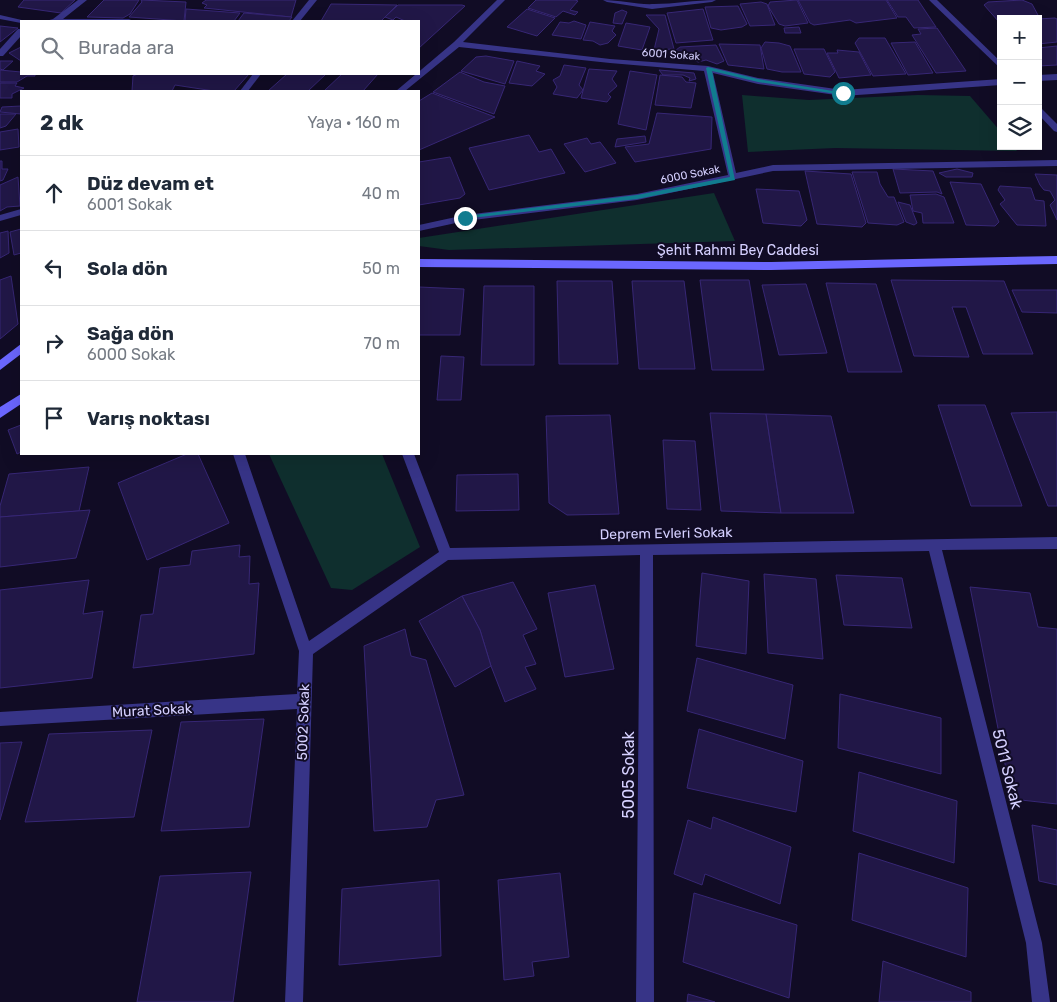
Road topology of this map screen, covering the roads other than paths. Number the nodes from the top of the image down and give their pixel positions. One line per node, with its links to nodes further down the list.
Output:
1 (83, 0): 8 (street)
2 (312, 0): 9 (street)
3 (501, 0): 12 (street)
4 (607, 0): 5 (street)
5 (712, 0)
6 (933, 0): 14 (street)
7 (0, 17): 10 (street)
8 (56, 20)
9 (297, 20)
10 (20, 21)
11 (20, 32): 13 (street)
12 (457, 44): 15 (street, 6001 Sokak); 18 (street)
13 (0, 54)
14 (997, 63)
15 (708, 68): 21 (street, 6001 Sokak); 27 (street)
16 (256, 75): 22 (street)
17 (419, 75): 23 (street)
18 (420, 75)
19 (1057, 77): 20 (street)
20 (1042, 78)
21 (997, 82)
22 (245, 90)
23 (401, 90)
24 (1042, 112): 25 (street)
25 (1057, 129)
26 (1057, 163): 27 (street, 6000 Sokak)
27 (733, 178): 30 (street, 6000 Sokak)
28 (20, 212): 29 (street)
29 (0, 218)
30 (420, 228)
31 (1057, 260): 32 (main road, Şehit Rahmi Bey Caddesi)
32 (420, 263)
33 (20, 349): 34 (main road)
34 (0, 366)
35 (20, 399): 36 (main road)
36 (0, 412)
37 (239, 455): 43 (street, 5002 Sokak)
38 (408, 455): 42 (street)
39 (1057, 543): 40 (street, Deprem Evleri Sokak)
40 (934, 545): 41 (street, Deprem Evleri Sokak); 48 (street, 5011 Sokak)
41 (647, 549): 42 (street, Deprem Evleri Sokak); 47 (street, 5005 Sokak)
42 (446, 554): 43 (street)
43 (306, 651): 44 (street, 5002 Sokak)
44 (304, 701): 45 (street, Murat Sokak); 46 (street, 5002 Sokak)
45 (0, 719)
46 (294, 1002)
47 (645, 1002)
48 (1041, 1002)

